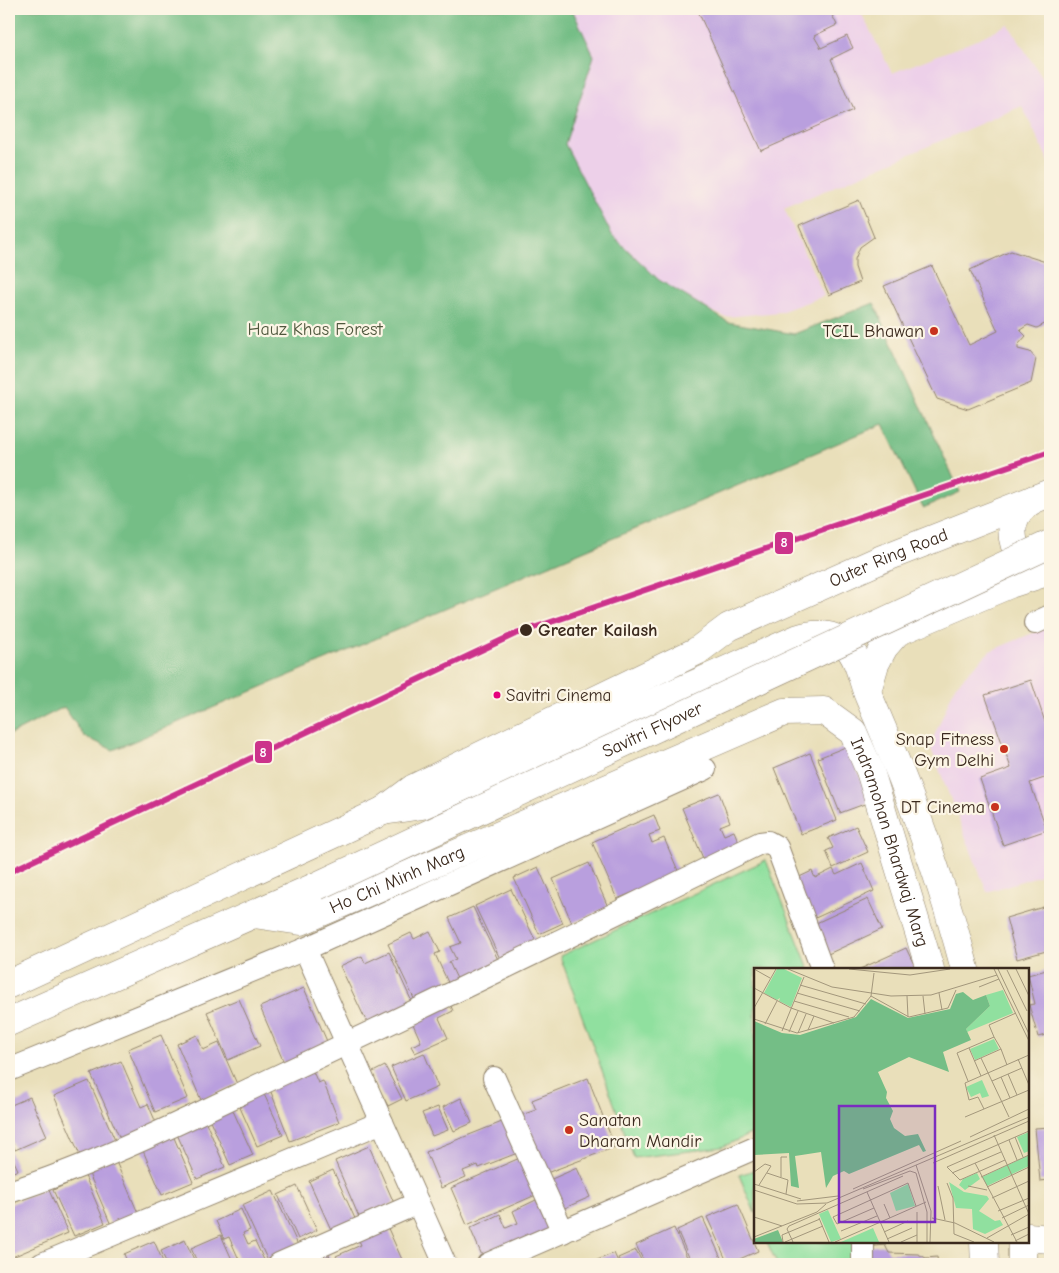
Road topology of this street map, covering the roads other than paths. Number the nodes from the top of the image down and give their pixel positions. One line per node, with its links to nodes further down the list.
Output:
1 (1042, 496): 3 (main road); 9 (main road, Outer Ring Road)
2 (1050, 544): 10 (main road, Savitri Flyover, bridge)
3 (1050, 570): 4 (main road)
4 (867, 692): 5 (main road, Indramohan Bhardwaj Marg); 14 (main road, Indramohan Bhardwaj Marg)
5 (645, 705): 7 (main road); 9 (main road)
6 (784, 712): 7 (main road, Ho Chi Minh Marg); 13 (main road, Indramohan Bhardwaj Marg)
7 (665, 762): 10 (main road, Ho Chi Minh Marg)
8 (705, 769): 11 (street)
9 (383, 812): 15 (main road)
10 (254, 914): 16 (main road)
11 (305, 949): 17 (street); 18 (street)
12 (822, 968): 17 (street)
13 (930, 968)
14 (965, 968)
15 (9, 984)
16 (9, 1022)
17 (347, 1044): 20 (street); 22 (street)
18 (9, 1070)
19 (494, 1078): 24 (street)
20 (382, 1122): 23 (street); 30 (street)
21 (754, 1148): 24 (street)
22 (9, 1192)
23 (418, 1203): 31 (street); 32 (street)
24 (563, 1232): 33 (street)
25 (1029, 1237): 26 (main road)
26 (1050, 1239)
27 (863, 1243): 34 (street)
28 (984, 1243): 35 (main road)
29 (1022, 1243): 36 (main road)
30 (42, 1264)
31 (279, 1264)
32 (445, 1264)
33 (488, 1264)
34 (863, 1264)
35 (985, 1264)
36 (1022, 1264)

